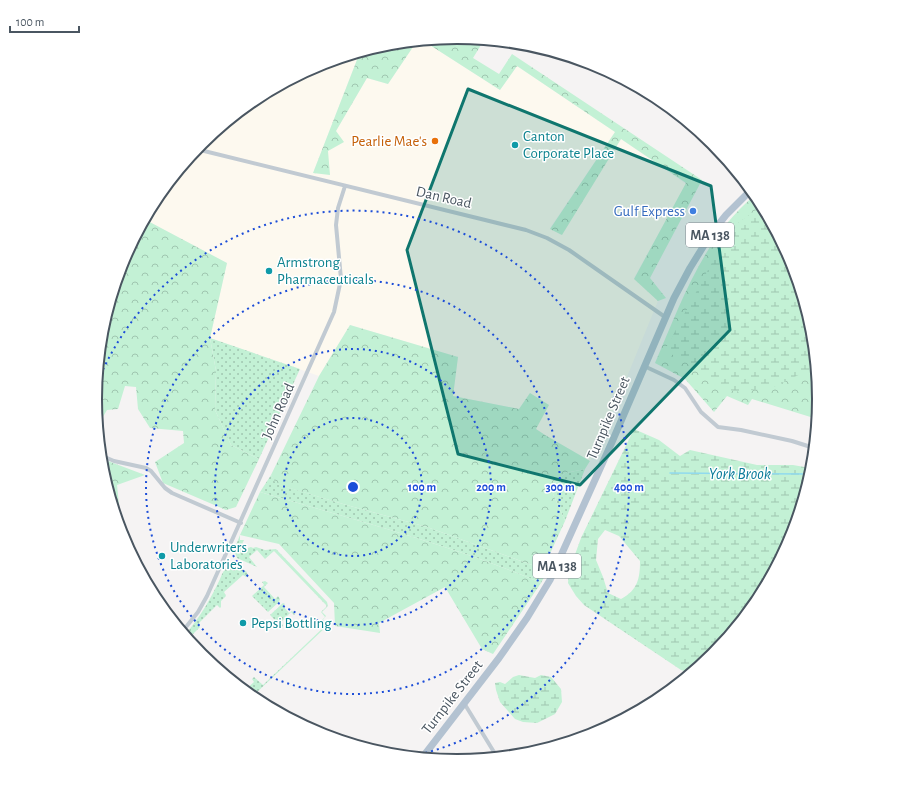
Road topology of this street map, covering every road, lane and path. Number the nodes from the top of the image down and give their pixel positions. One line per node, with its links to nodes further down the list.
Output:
1 (203, 151): 2 (street, Dan Road)
2 (345, 186): 4 (street, Dan Road); 8 (street, John Road)
3 (746, 195): 4 (main road, Turnpike Street / MA 138)
4 (665, 318): 5 (main road, Turnpike Street / MA 138)
5 (644, 366): 6 (street); 10 (main road, Turnpike Street / MA 138)
6 (808, 446)
7 (107, 458): 8 (street)
8 (241, 523): 9 (street, John Road)
9 (186, 628)
10 (464, 702): 11 (main road, Turnpike Street / MA 138); 12 (street)
11 (426, 752)
12 (494, 752)

